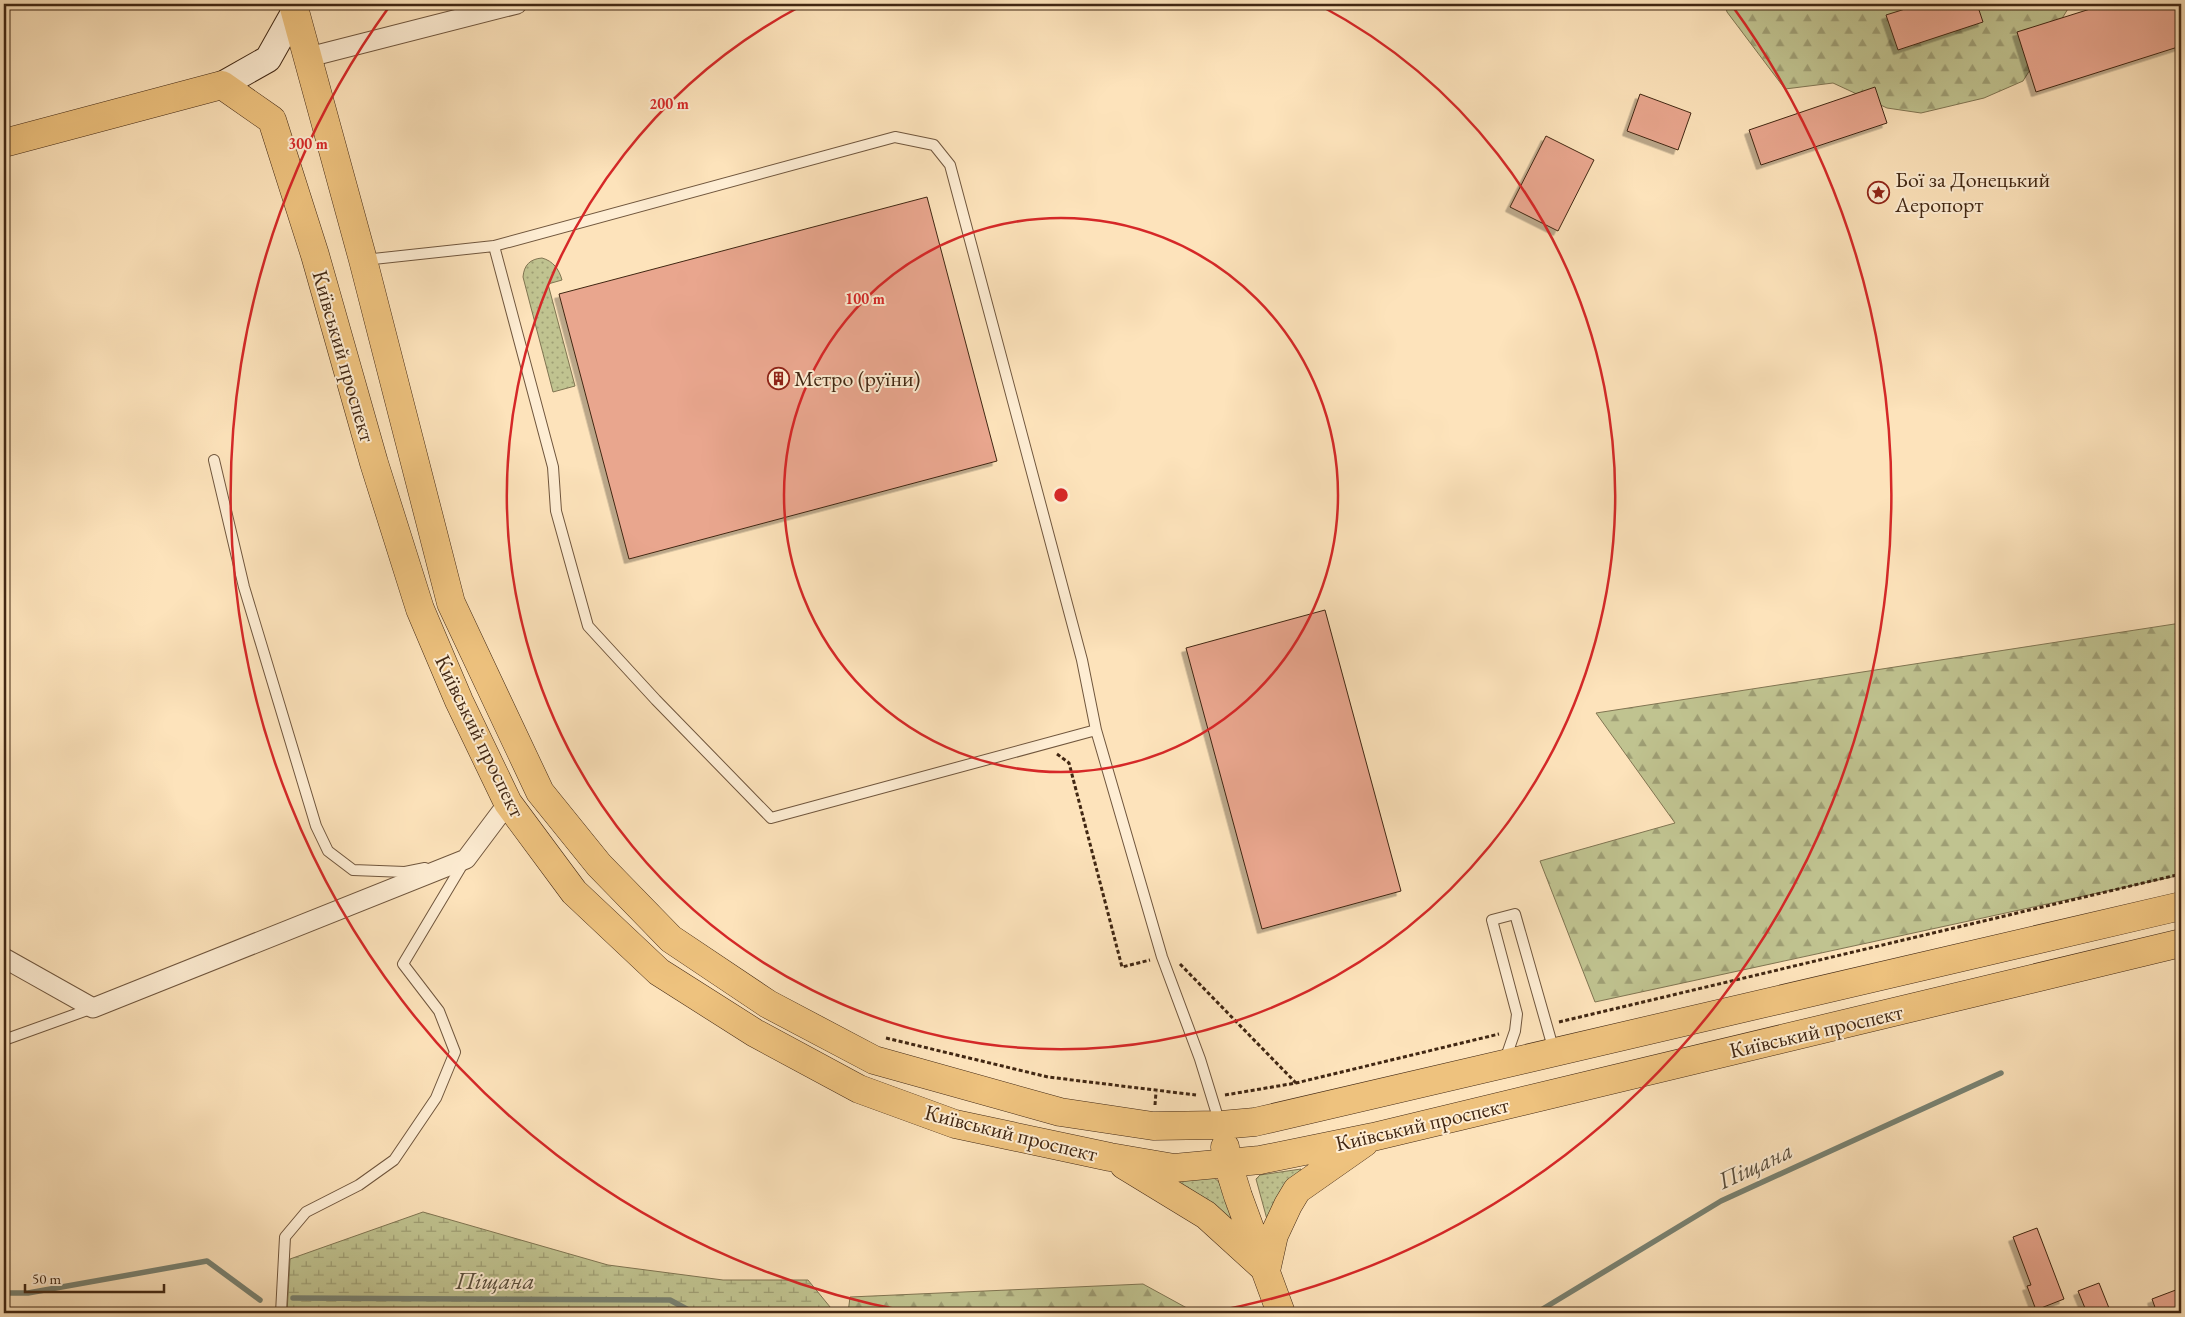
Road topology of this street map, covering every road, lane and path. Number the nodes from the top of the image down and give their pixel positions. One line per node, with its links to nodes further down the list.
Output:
1 (517, 4): 3 (street)
2 (294, 7): 3 (main road, Київський проспект); 4 (main road)
3 (309, 57): 7 (main road, Київський проспект)
4 (222, 85): 5 (main road); 10 (main road, Київський проспект)
5 (4, 143)
6 (494, 246): 7 (lane); 9 (lane); 9 (lane)
7 (362, 260): 21 (main road, Київський проспект)
8 (214, 460): 11 (lane)
9 (1096, 730): 24 (lane)
10 (508, 803): 11 (street); 25 (main road, Київський проспект)
11 (466, 859): 16 (street); 31 (lane)
12 (2181, 874): 17 (path)
13 (2181, 906): 20 (main road, Київський проспект)
14 (2181, 943): 27 (main road, Київський проспект)
15 (4, 958): 16 (street)
16 (94, 1008): 19 (lane)
17 (1546, 1025): 18 (lane); 20 (lane)
18 (1515, 1031): 22 (lane); 24 (path)
19 (4, 1040)
20 (1554, 1052): 22 (main road, Київський проспект)
21 (864, 1055): 23 (main road, Київський проспект); 24 (path)
22 (1504, 1064): 26 (main road, Київський проспект)
23 (964, 1085): 25 (main road); 26 (main road, Київський проспект)
24 (1211, 1096): 26 (lane)
25 (955, 1124): 28 (main road, Київський проспект)
26 (1221, 1125): 29 (main road)
27 (1373, 1137): 29 (main road, Київський проспект); 30 (main road)
28 (1110, 1157): 29 (main road, Київський проспект); 30 (main road)
29 (1228, 1164): 30 (main road)
30 (1266, 1271): 32 (main road)
31 (281, 1313)
32 (1281, 1313)

